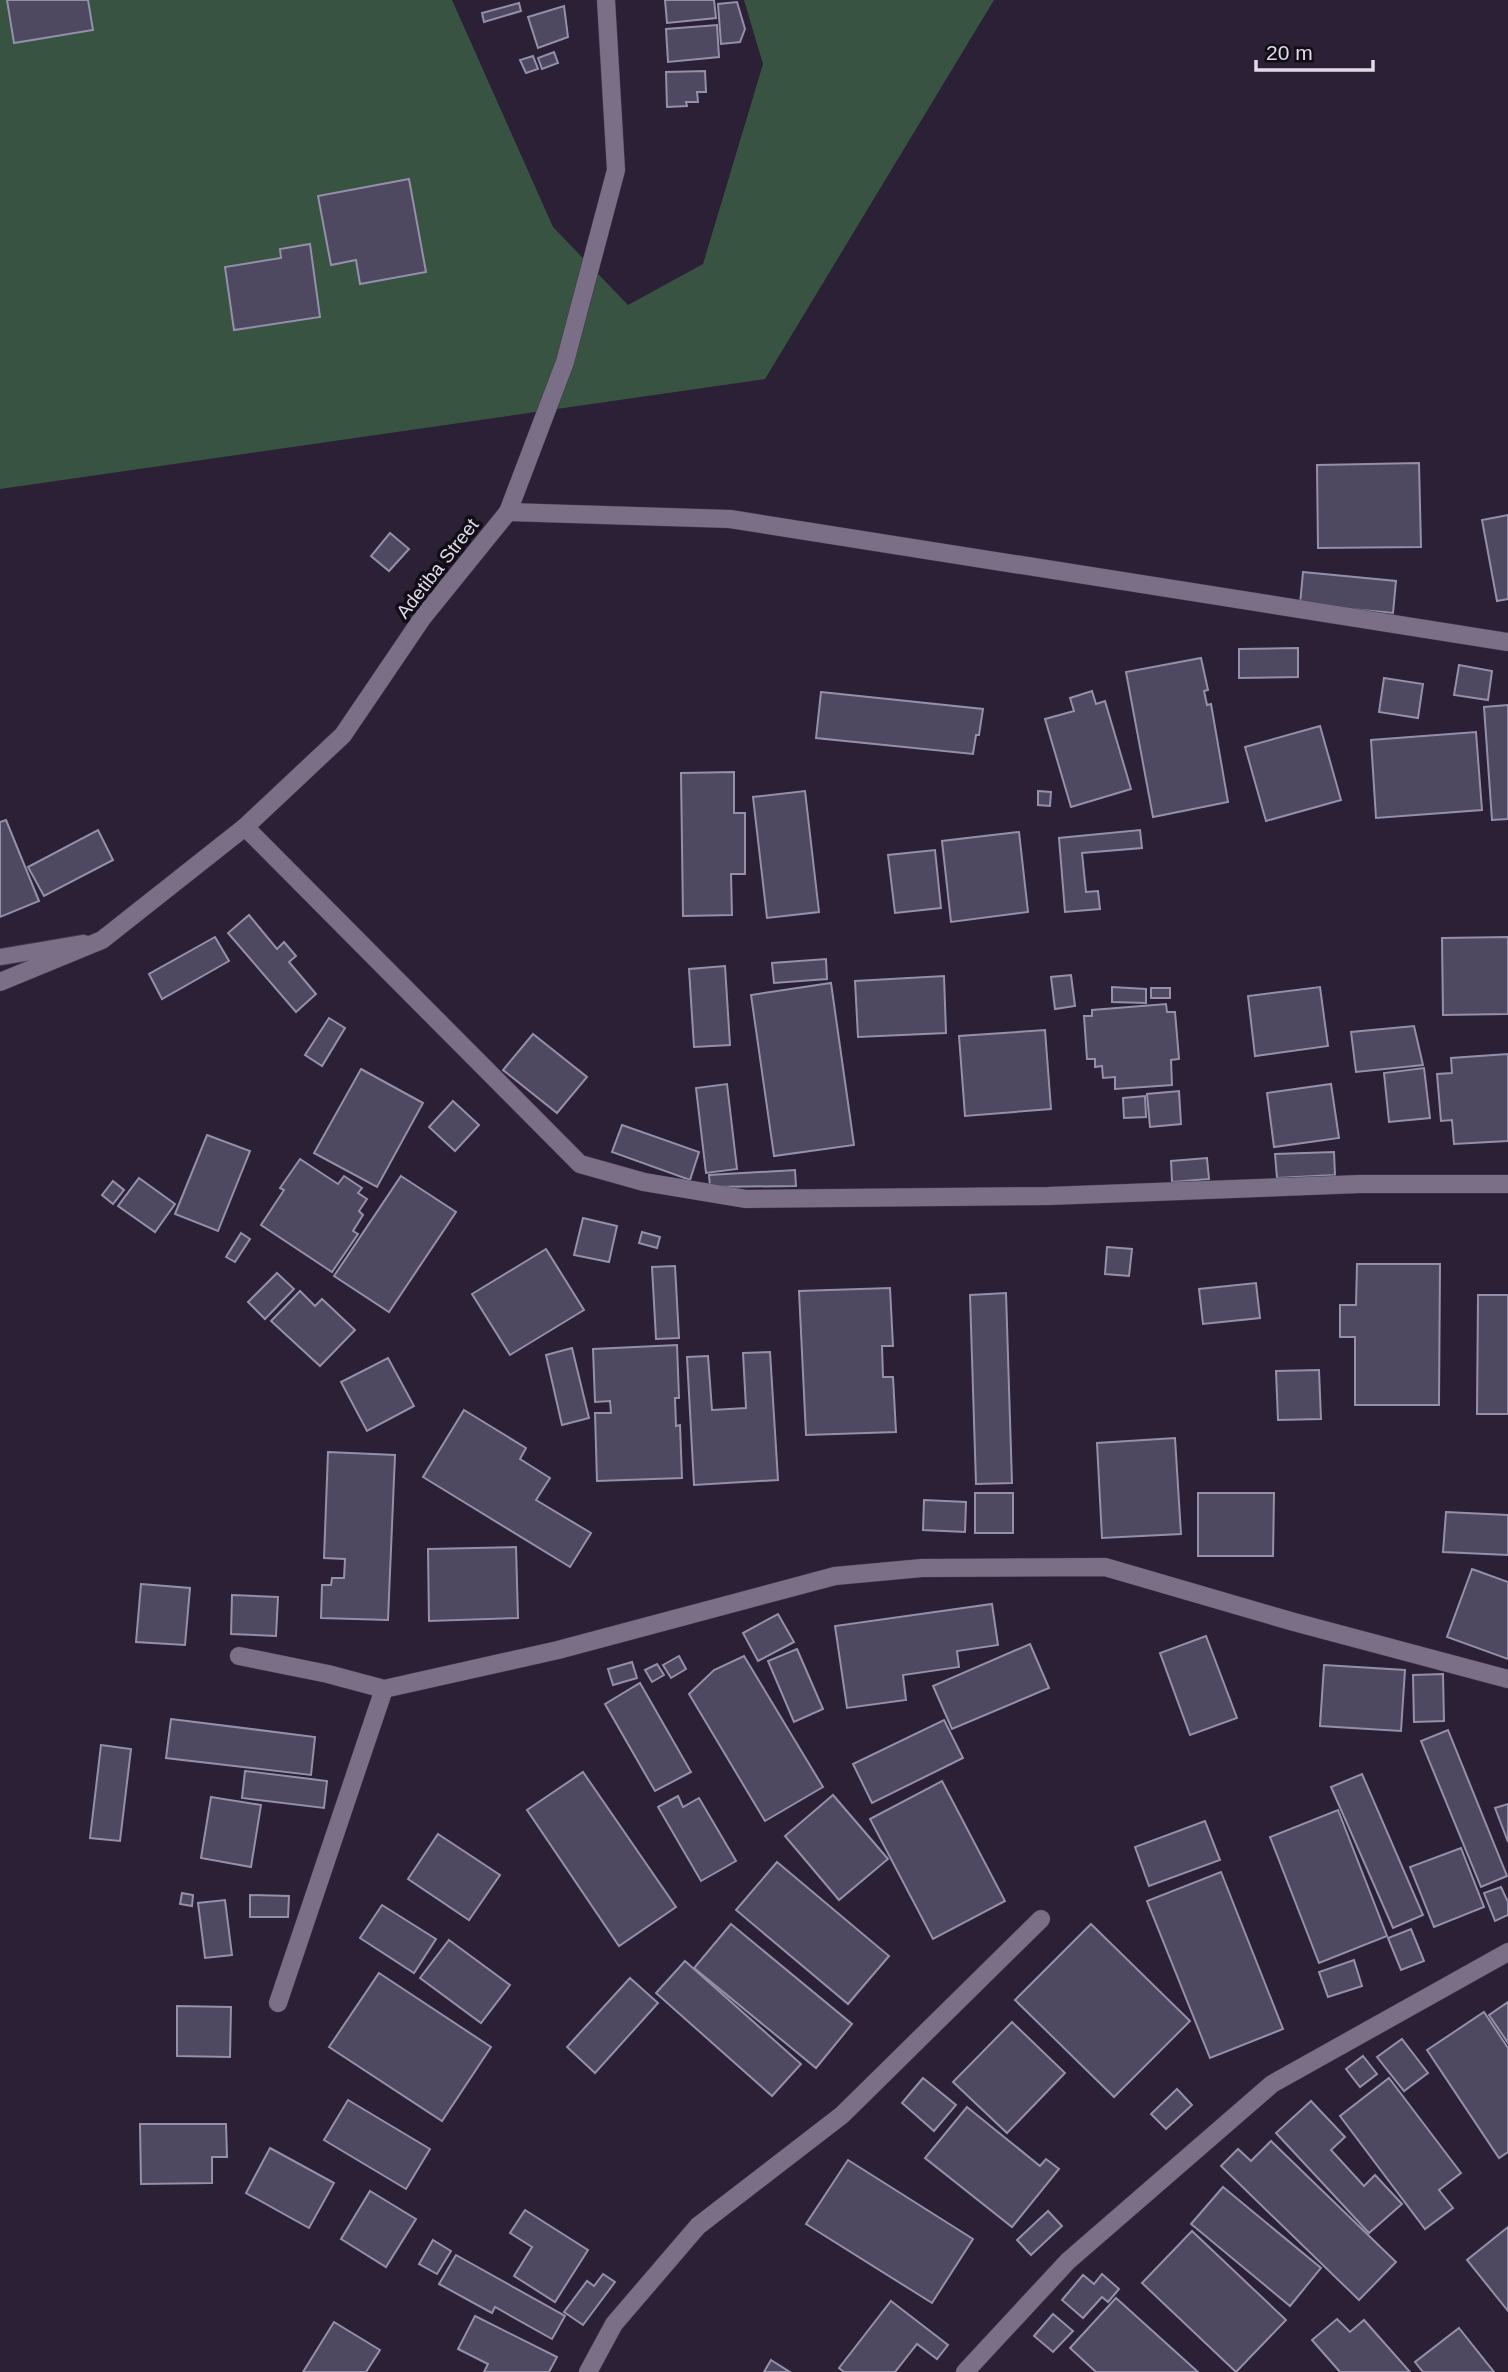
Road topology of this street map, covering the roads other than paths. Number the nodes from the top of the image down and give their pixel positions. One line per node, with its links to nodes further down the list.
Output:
1 (606, 0): 2 (street, Adetiba Street)
2 (508, 512): 3 (street); 4 (street, Adetiba Street)
3 (1508, 642)
4 (245, 827): 5 (street, Adetiba Street); 8 (street)
5 (102, 940): 6 (lane); 7 (street, Adetiba Street)
6 (0, 957)
7 (0, 982)
8 (1508, 1184)
9 (239, 1656): 11 (street)
10 (1508, 1679): 11 (street)
11 (384, 1689): 14 (street)
12 (1041, 1919): 15 (street)
13 (1508, 1952): 16 (street)
14 (278, 2003)
15 (588, 2372)
16 (965, 2372)

